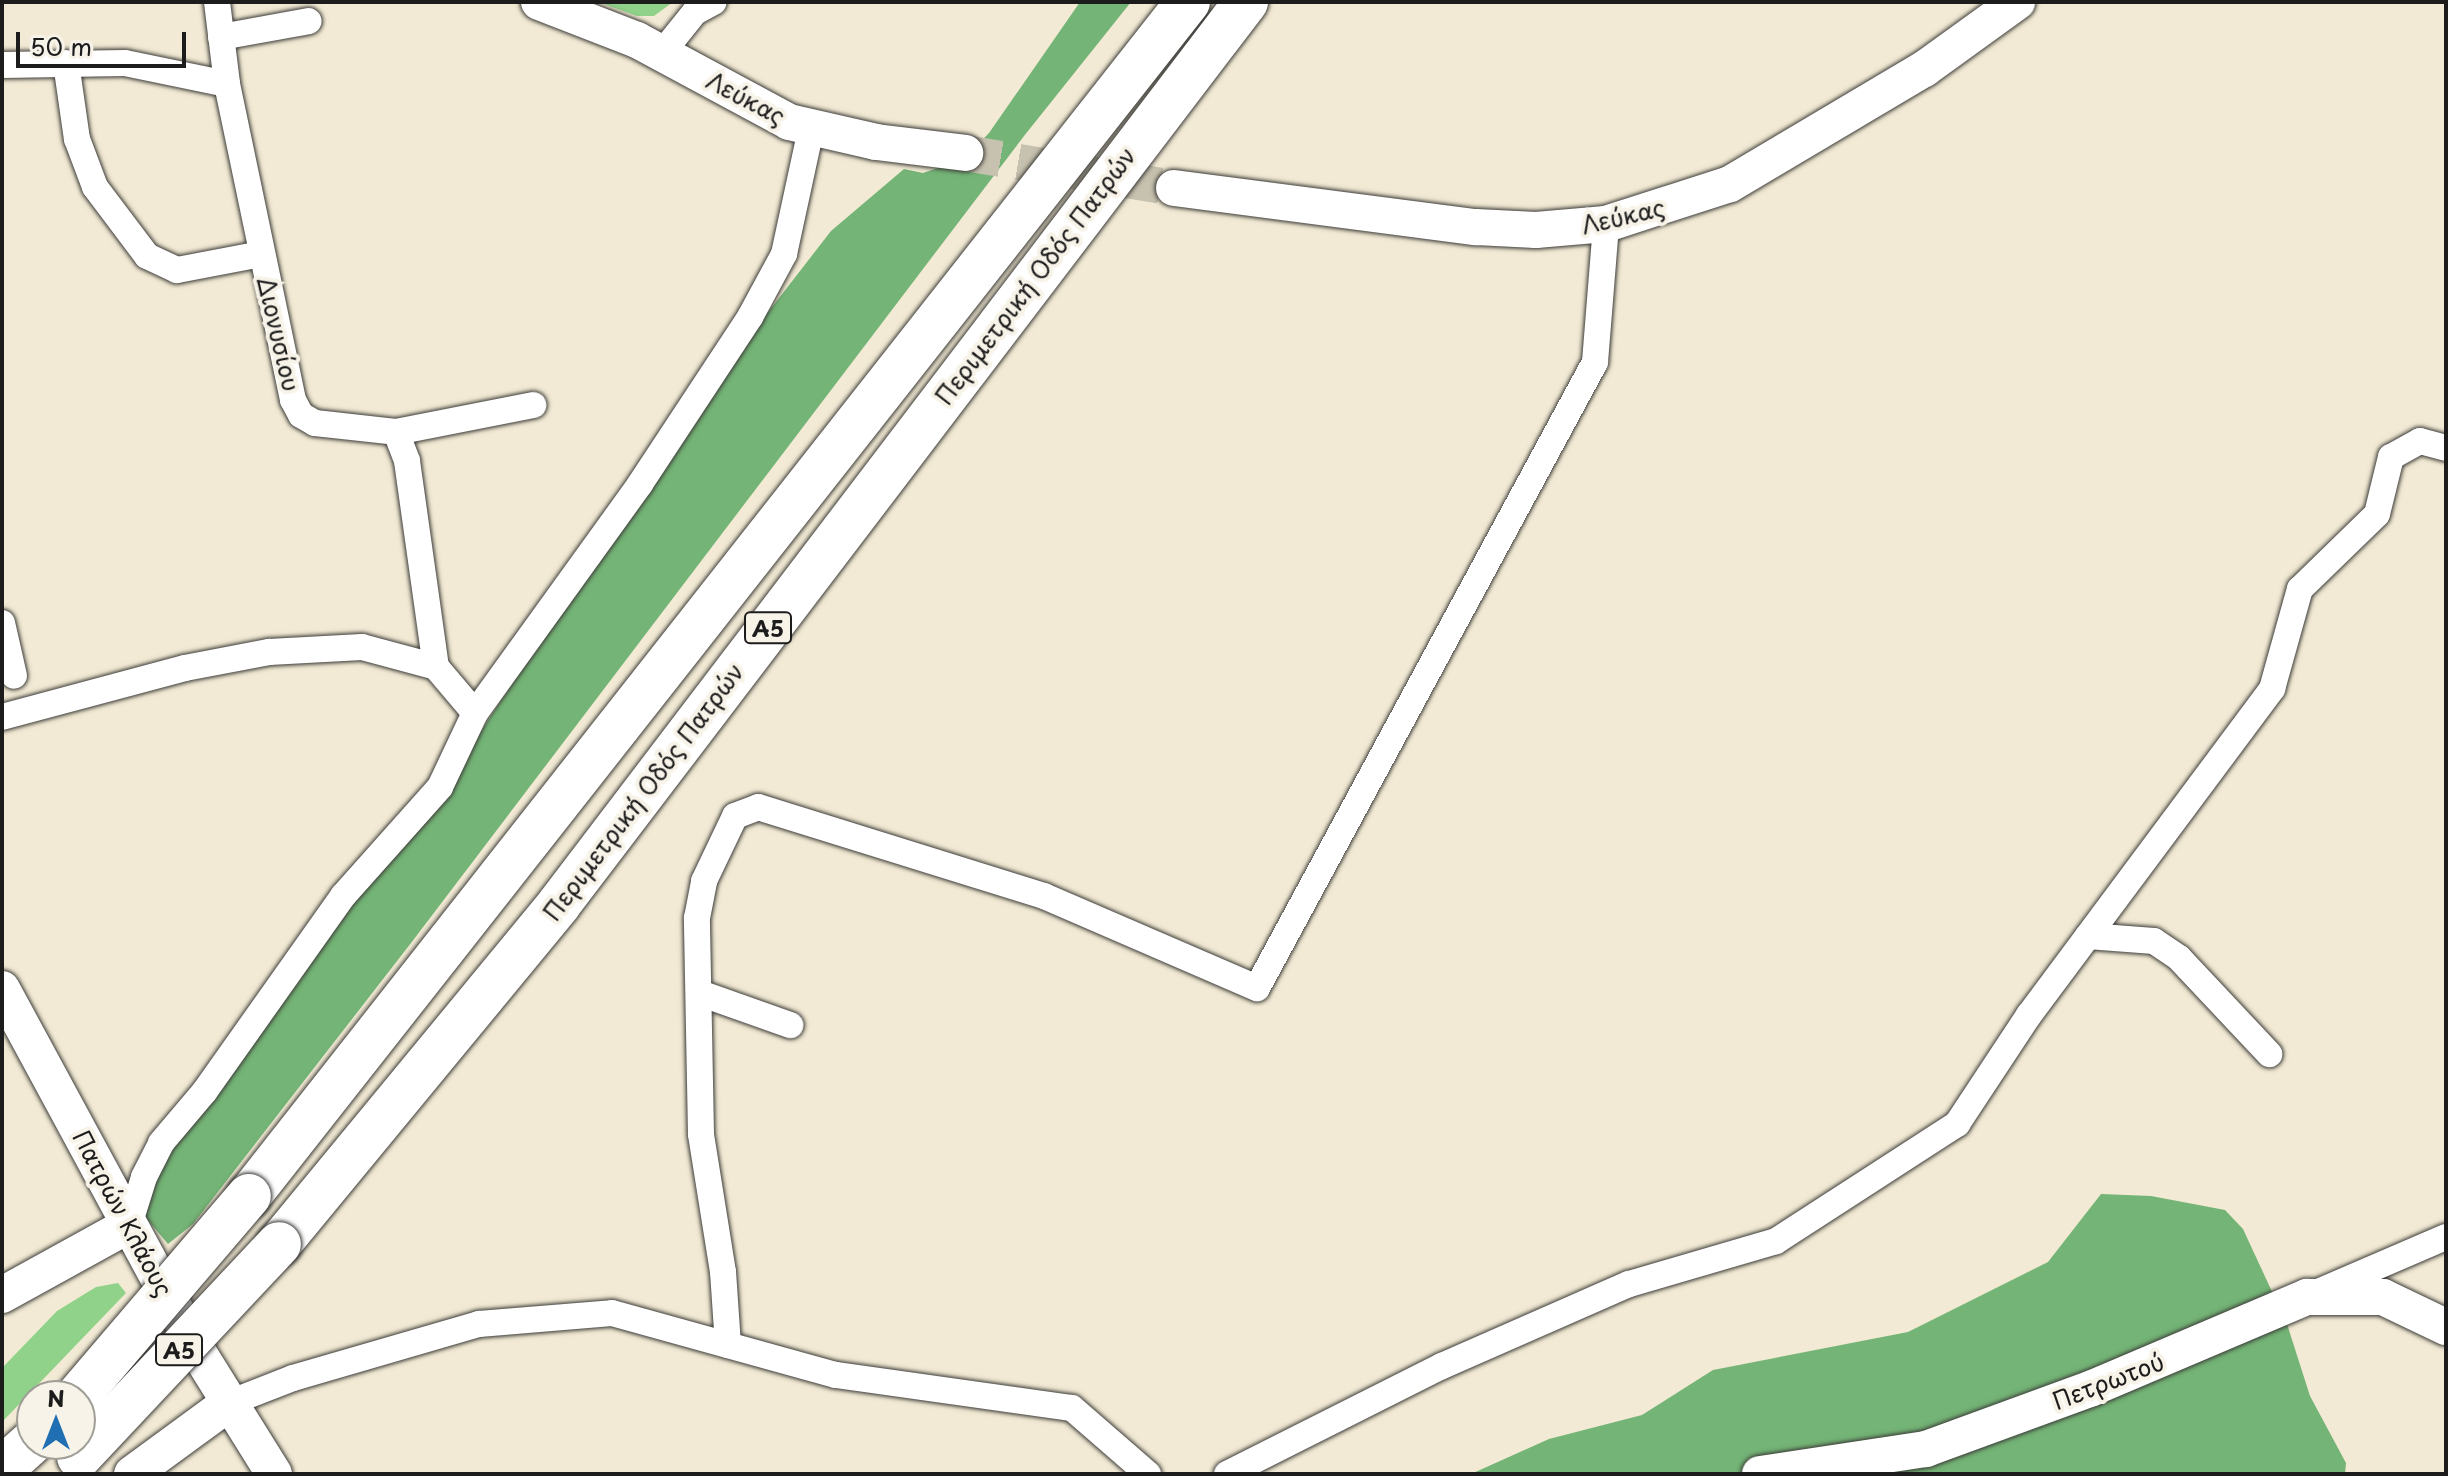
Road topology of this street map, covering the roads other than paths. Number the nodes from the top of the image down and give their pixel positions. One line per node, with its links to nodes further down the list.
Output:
1 (217, 2): 8 (street, Διονυσίου)
2 (539, 2): 9 (street, Λεύκας)
3 (714, 2): 9 (street)
4 (1188, 2): 37 (highway, Περιμετρική Οδός Πατρών / Α5, bridge)
5 (1246, 2): 39 (highway, Περιμετρική Οδός Πατρών / Α5, bridge)
6 (2017, 2): 16 (street, Λεύκας)
7 (309, 21): 8 (street)
8 (221, 37): 12 (street, Διονυσίου)
9 (662, 53): 13 (street, Λεύκας)
10 (66, 63): 11 (street); 12 (street); 17 (street)
11 (2, 65)
12 (227, 84): 17 (street, Διονυσίου)
13 (811, 129): 14 (street, Λεύκας); 24 (street)
14 (965, 153)
15 (1174, 188): 16 (street, Λεύκας)
16 (1606, 224): 28 (street)
17 (261, 254): 19 (street, Διονυσίου)
18 (533, 405): 19 (street)
19 (396, 432): 22 (street)
20 (2446, 448): 26 (street)
21 (2, 623): 23 (street)
22 (436, 667): 24 (street); 25 (street)
23 (14, 676)
24 (475, 713): 31 (street)
25 (2, 717)
26 (2088, 936): 30 (street); 43 (street)
27 (2, 989): 31 (street, Πατρών Κλάους)
28 (700, 993): 29 (street); 36 (street)
29 (790, 1025)
30 (2269, 1054)
31 (129, 1225): 33 (street); 38 (street, Πατρών Κλάους)
32 (2446, 1237): 34 (street)
33 (2, 1295)
34 (2307, 1297): 35 (street, Πετρωτού); 44 (street, Πετρωτού)
35 (2446, 1327)
36 (728, 1345): 38 (street); 42 (street)
37 (92, 1380)
38 (229, 1403): 40 (street); 41 (street, Πατρών Κλάους)
39 (70, 1465)
40 (132, 1474)
41 (274, 1474)
42 (1148, 1474)
43 (1227, 1474)
44 (1760, 1474)

